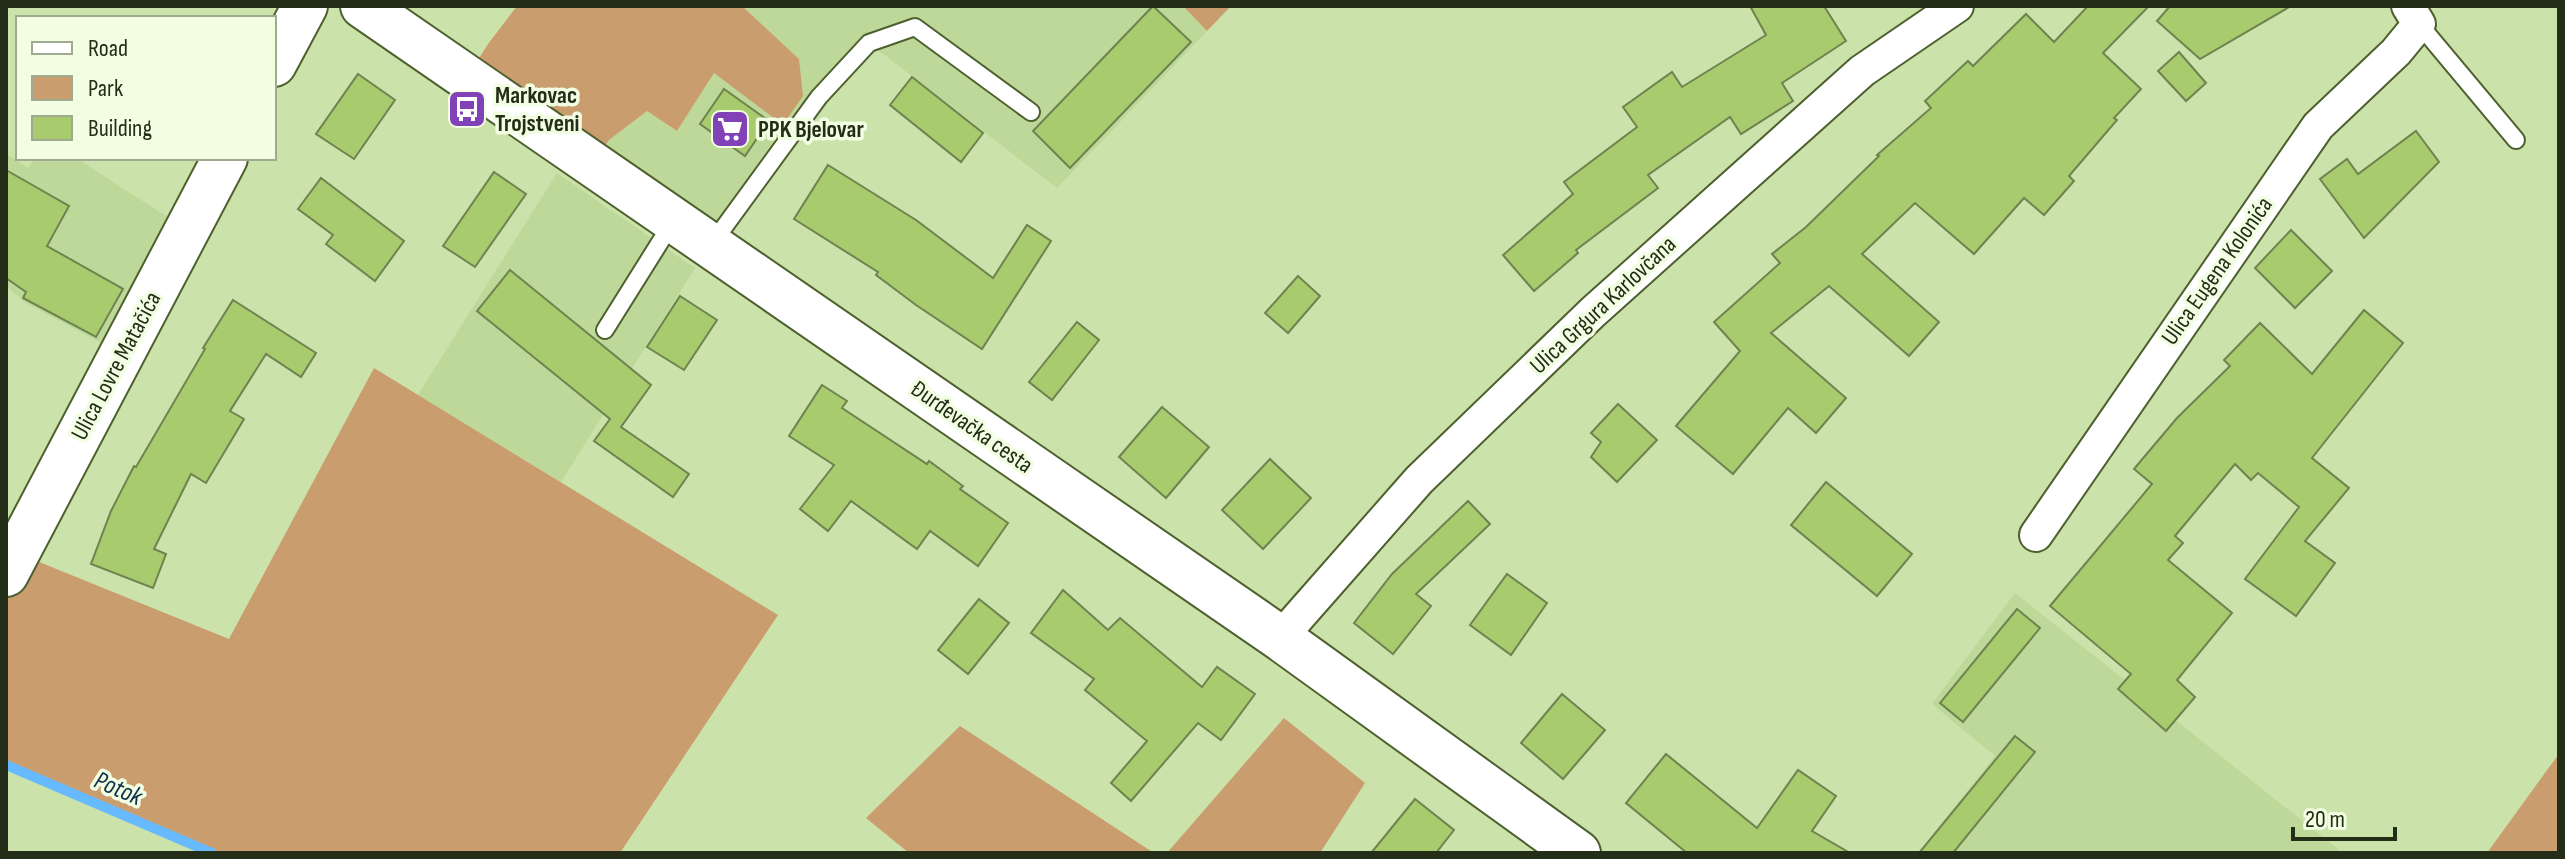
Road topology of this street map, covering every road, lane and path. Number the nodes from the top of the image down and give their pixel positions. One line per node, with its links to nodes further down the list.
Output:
1 (305, 6): 5 (main road)
2 (363, 6): 9 (main road, Đurđevačka cesta)
3 (1957, 6): 14 (street, Ulica Grgura Karlovčana)
4 (2413, 15): 7 (lane, Ulica Eugena Kolonića); 12 (street, Ulica Eugena Kolonića)
5 (276, 60)
6 (1031, 112): 10 (lane)
7 (2516, 140)
8 (224, 160): 13 (main road, Ulica Lovre Matačića)
9 (673, 221): 10 (main road, Đurđevačka cesta); 11 (lane)
10 (710, 246): 14 (main road, Đurđevačka cesta)
11 (605, 330)
12 (2036, 535)
13 (6, 574)
14 (1280, 638): 15 (main road, Đurđevačka cesta)
15 (1578, 853)

